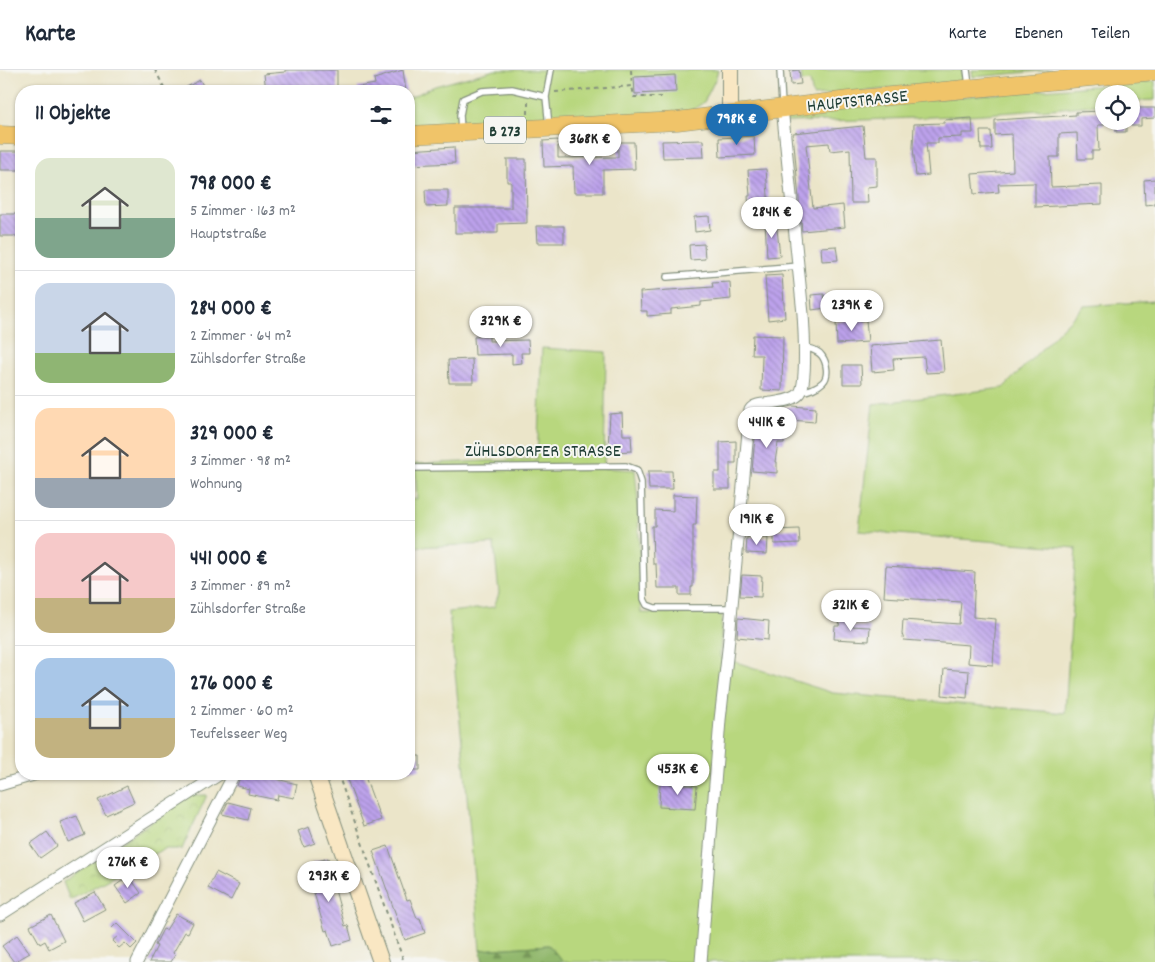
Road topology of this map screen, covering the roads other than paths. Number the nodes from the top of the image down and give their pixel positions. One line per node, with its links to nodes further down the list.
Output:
1 (550, 70): 8 (lane)
2 (730, 70): 10 (main road)
3 (780, 70): 9 (lane)
4 (967, 70): 7 (lane)
5 (1155, 71): 6 (main road, HAUPTSTRASSE / B 273)
6 (1101, 73): 7 (main road, HAUPTSTRASSE / B 273)
7 (969, 89): 9 (main road, HAUPTSTRASSE / B 273)
8 (545, 95): 11 (lane); 12 (lane)
9 (782, 108): 10 (main road, HAUPTSTRASSE / B 273); 16 (street)
10 (730, 114): 11 (main road, HAUPTSTRASSE / B 273)
11 (549, 128): 12 (main road, HAUPTSTRASSE / B 273)
12 (461, 132): 14 (main road, HAUPTSTRASSE / B 273)
13 (0, 135): 15 (main road)
14 (415, 135)
15 (15, 136)
16 (799, 266): 17 (lane); 18 (street)
17 (667, 277)
18 (804, 347): 19 (street); 19 (lane)
19 (800, 393): 21 (street)
20 (415, 468): 21 (lane, ZÜHLSDORFER STRASSE)
21 (731, 608): 30 (street)
22 (17, 780): 26 (street)
23 (211, 780): 27 (street)
24 (231, 780): 28 (street)
25 (318, 780): 29 (main road)
26 (0, 785)
27 (0, 915)
28 (137, 962)
29 (381, 962)
30 (701, 962)

